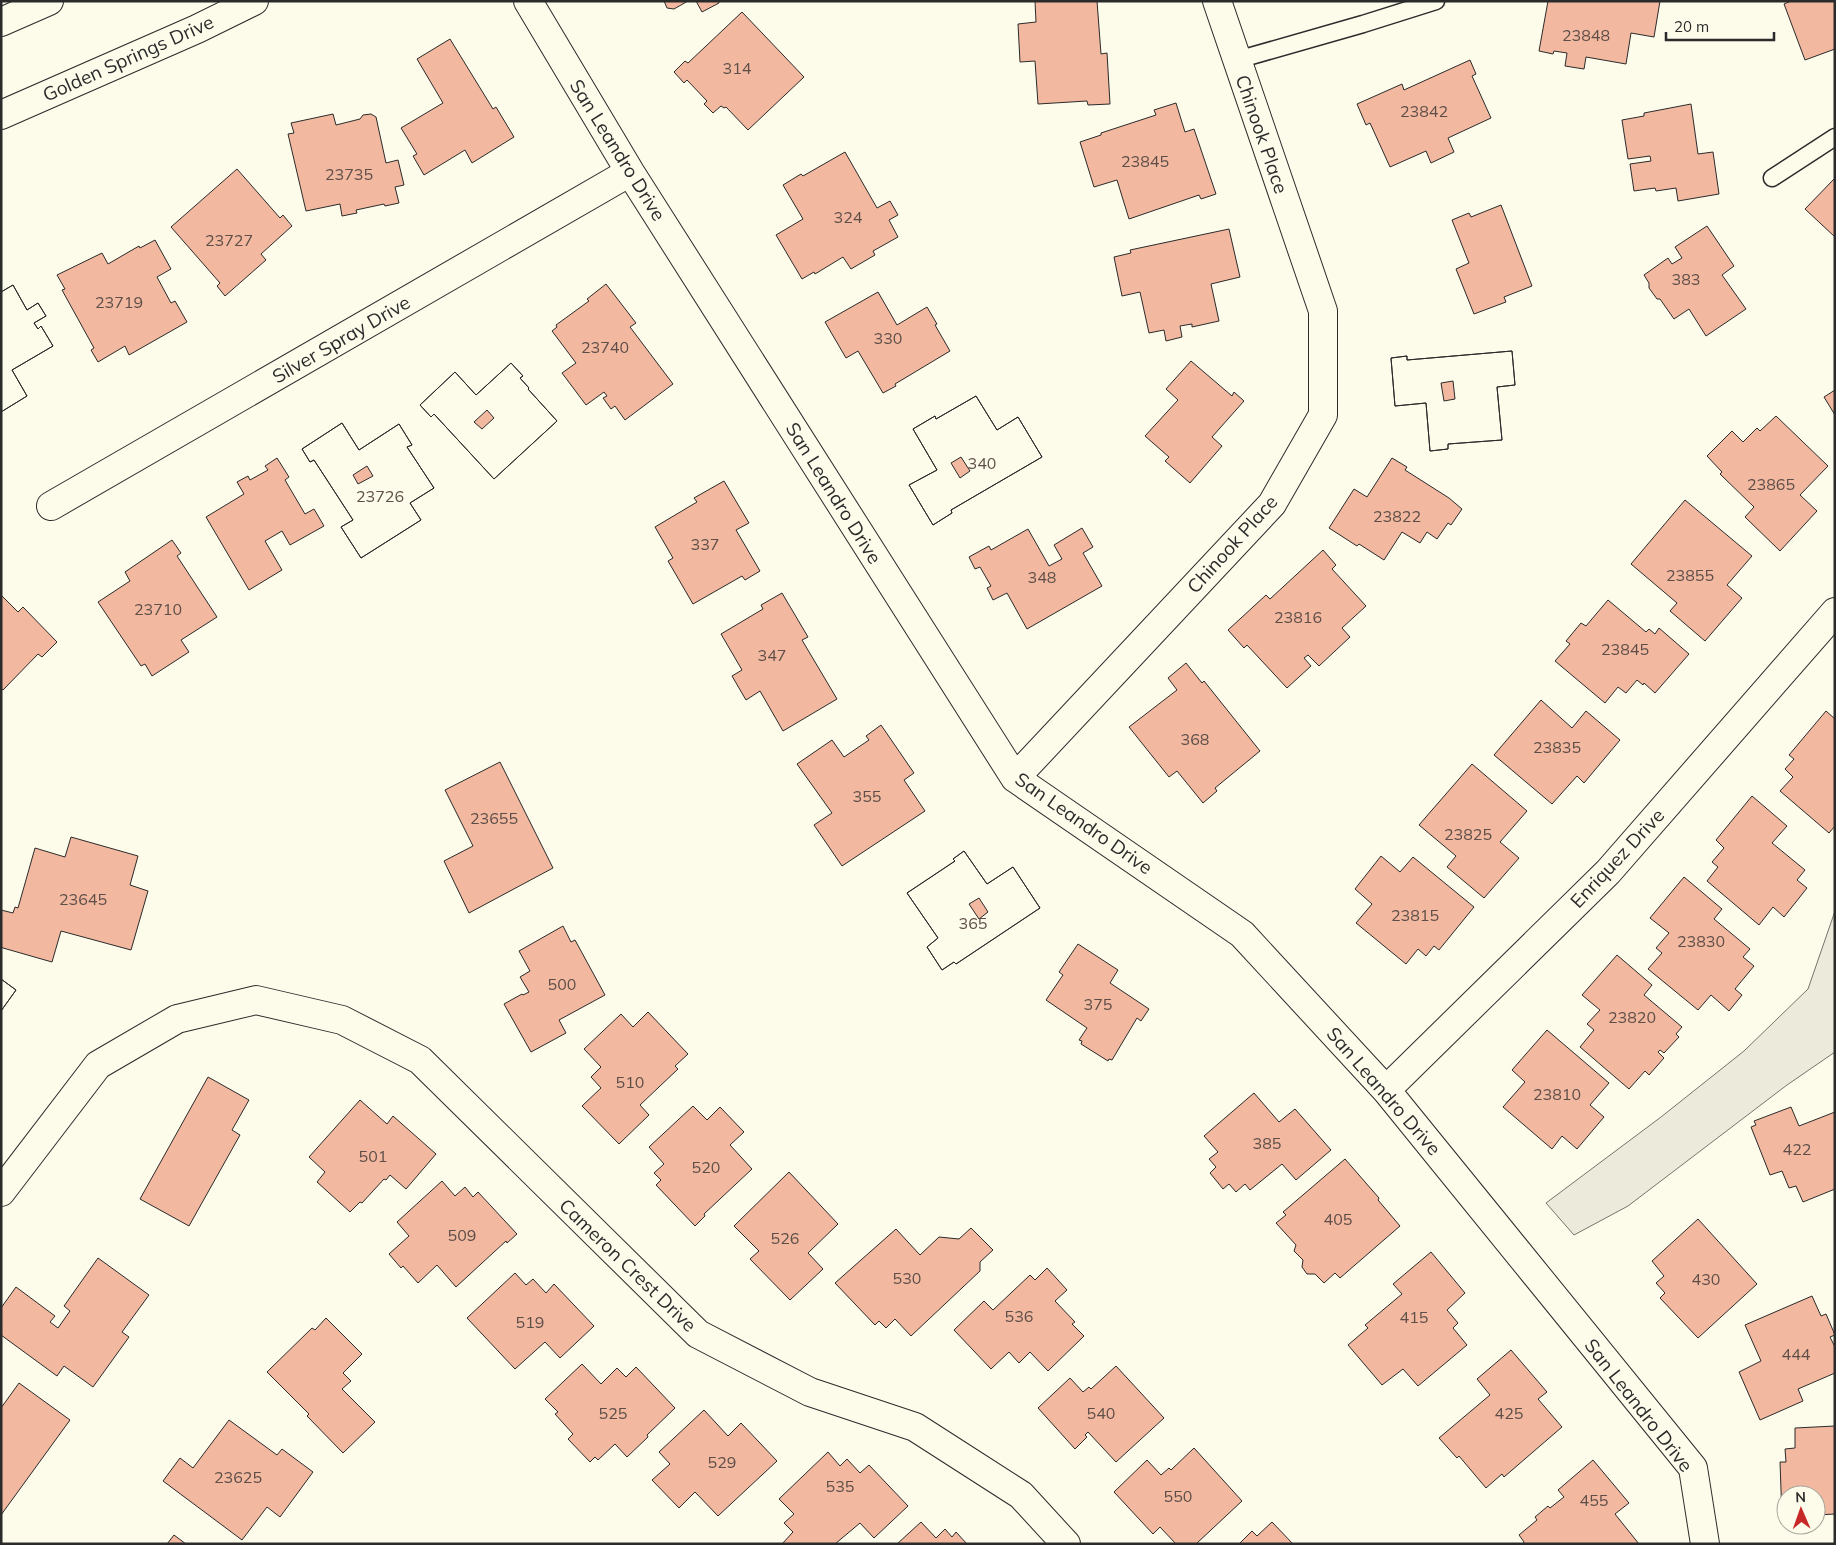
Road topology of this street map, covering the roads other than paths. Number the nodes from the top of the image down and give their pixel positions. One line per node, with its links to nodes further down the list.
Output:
1 (48, 1): 6 (street)
2 (254, 1): 8 (street, Golden Springs Drive)
3 (528, 1): 10 (street, San Leandro Drive)
4 (1217, 1): 7 (street, Chinook Place)
5 (1436, 1): 7 (lane)
6 (1, 22)
7 (1237, 60): 14 (street, Chinook Place)
8 (1, 114)
9 (1835, 137): 11 (lane)
10 (630, 172): 12 (street, Silver Spray Drive); 14 (street, San Leandro Drive)
11 (1772, 178)
12 (51, 506)
13 (1835, 612): 15 (street, Enriquez Drive)
14 (1015, 778): 15 (street, San Leandro Drive)
15 (1386, 1090): 18 (street, San Leandro Drive)
16 (1, 1192): 17 (street, Cameron Crest Drive)
17 (1066, 1544)
18 (1705, 1544)

